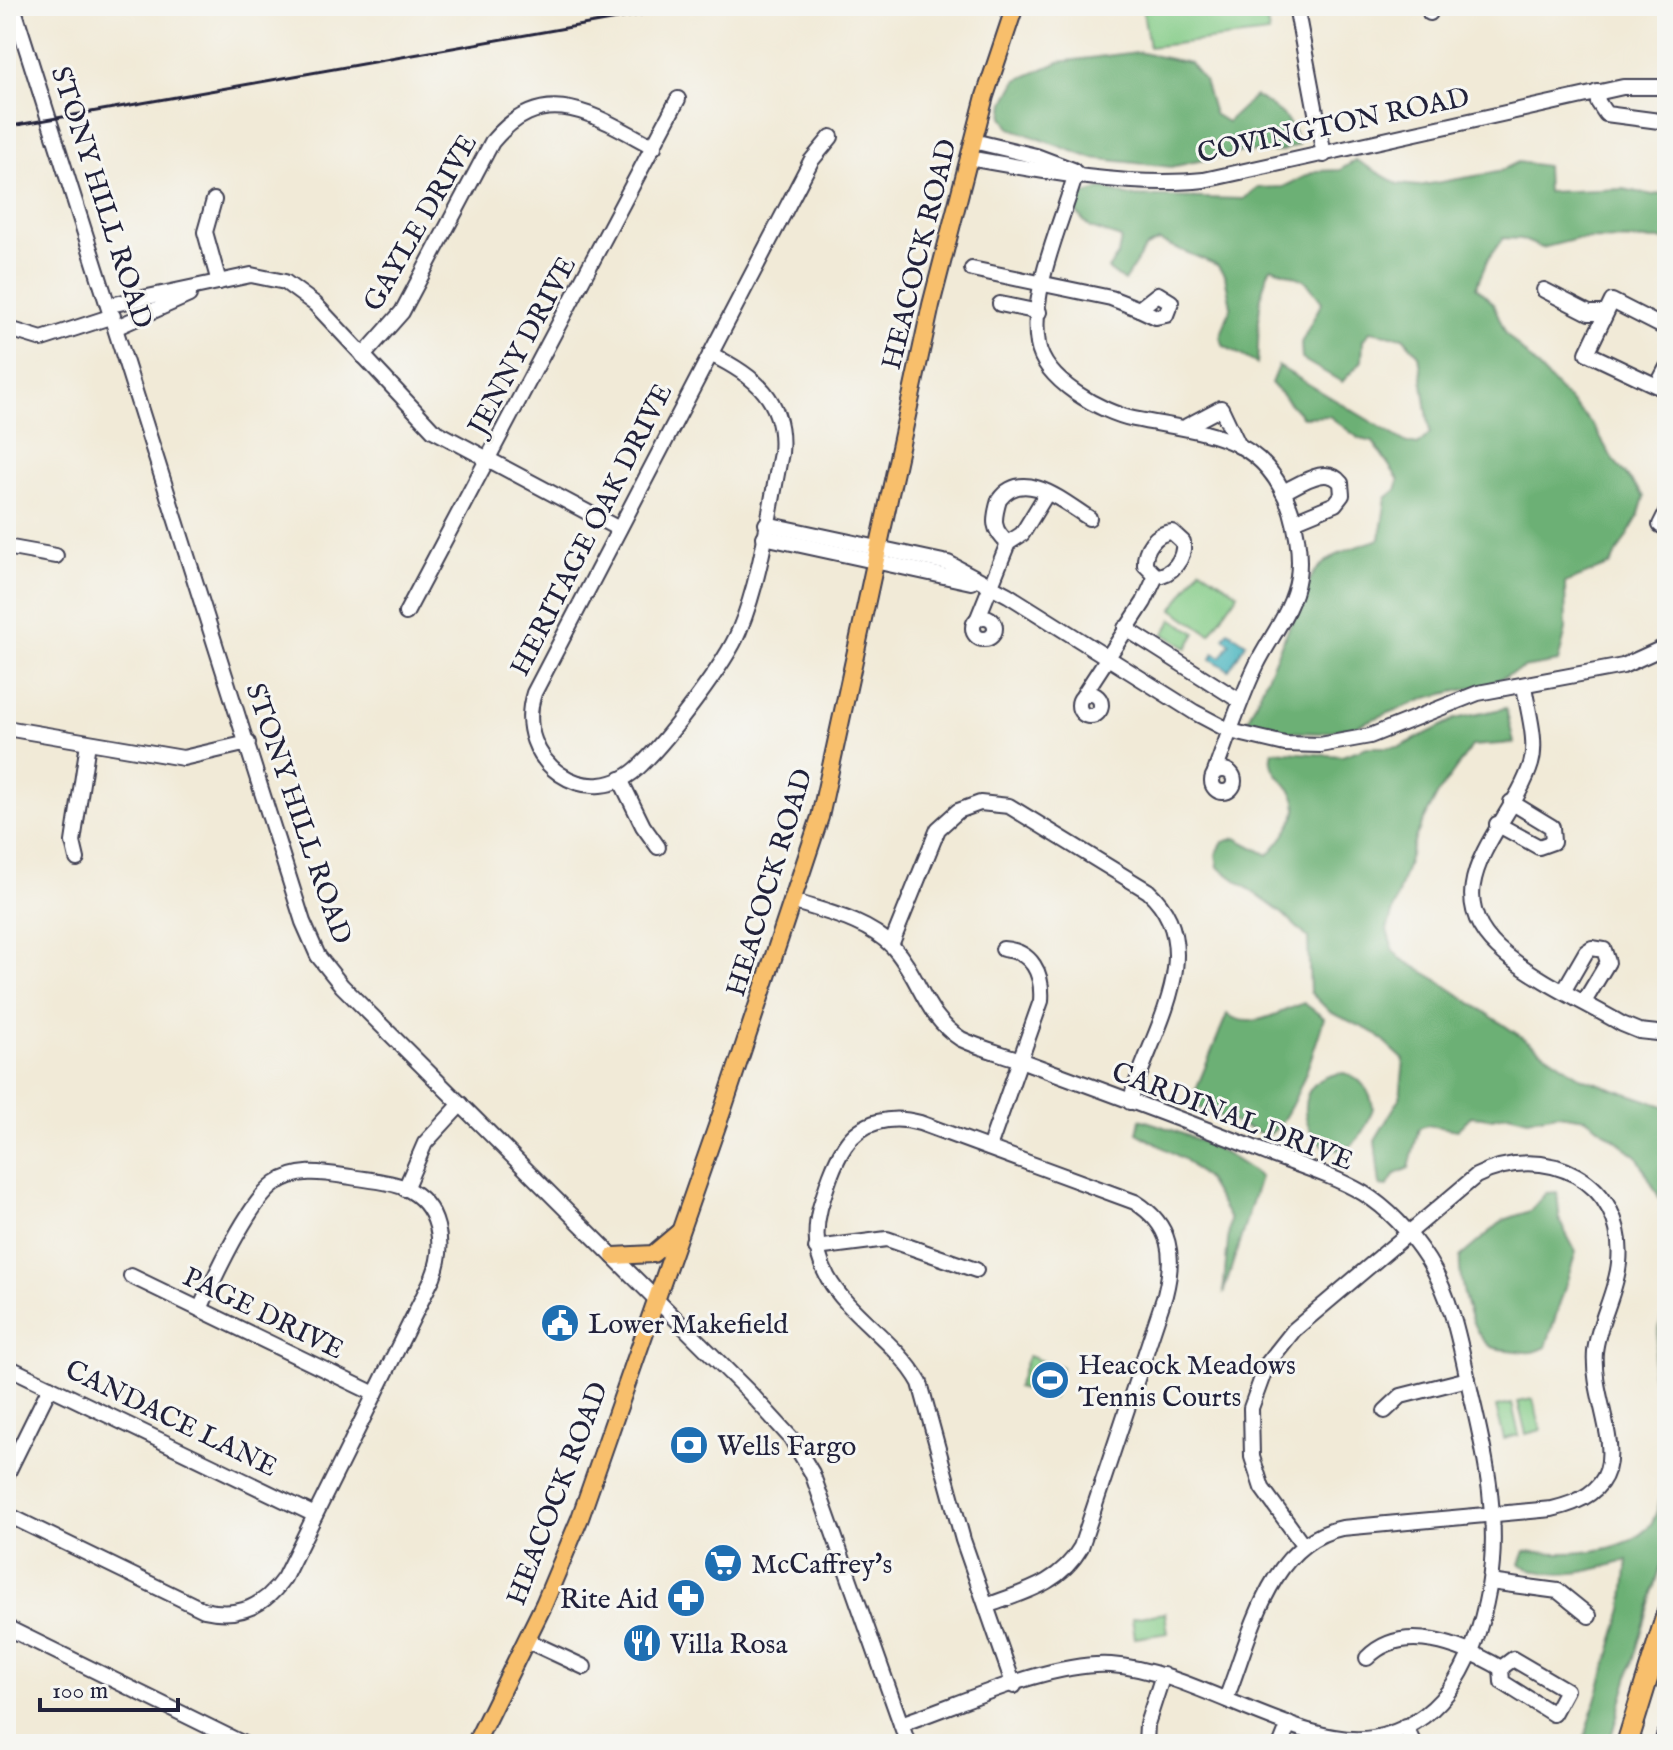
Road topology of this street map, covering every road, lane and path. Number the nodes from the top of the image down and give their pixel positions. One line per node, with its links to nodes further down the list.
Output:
1 (13, 6): 23 (street, STONY HILL ROAD)
2 (1015, 6): 9 (main road, HEACOCK ROAD)
3 (1296, 6): 11 (street)
4 (1667, 87): 5 (street, COVINGTON ROAD)
5 (1597, 92): 7 (street); 11 (street, COVINGTON ROAD)
6 (678, 99): 10 (street, JENNY DRIVE)
7 (1667, 122)
8 (831, 137): 26 (street, HERITAGE OAK DRIVE)
9 (973, 141): 12 (main road, HEACOCK ROAD); 13 (street, COVINGTON ROAD)
10 (654, 147): 27 (street, GAYLE DRIVE); 31 (street, JENNY DRIVE)
11 (1324, 155): 13 (street, COVINGTON ROAD)
12 (968, 158): 13 (street, COVINGTON ROAD); 42 (main road, HEACOCK ROAD)
13 (1076, 173): 17 (street)
14 (214, 200): 16 (street)
15 (972, 269): 17 (street)
16 (219, 282): 23 (street); 23 (street); 27 (street)
17 (1043, 283): 20 (street); 21 (street)
18 (1544, 290): 22 (street)
19 (1000, 304): 21 (street)
20 (1139, 309)
21 (1039, 312): 29 (street)
22 (1604, 313): 25 (street); 28 (street)
23 (113, 316): 24 (street); 57 (street, STONY HILL ROAD)
24 (6, 328)
25 (1667, 329)
26 (710, 354): 37 (street, HERITAGE OAK DRIVE); 39 (street)
27 (363, 356): 31 (street)
28 (1667, 367)
29 (1187, 426): 30 (street); 30 (street)
30 (1239, 446): 32 (street)
31 (489, 462): 37 (street); 46 (street, JENNY DRIVE)
32 (1283, 492): 36 (street); 36 (street)
33 (1047, 493): 35 (street); 40 (street); 40 (street)
34 (1667, 511): 38 (street)
35 (1089, 518)
36 (1294, 521): 53 (street)
37 (619, 529): 59 (street, HERITAGE OAK DRIVE)
38 (1667, 529)
39 (765, 531): 42 (street); 59 (street)
40 (1008, 543): 45 (street)
41 (6, 547): 43 (street)
42 (877, 555): 45 (street); 66 (main road, HEACOCK ROAD)
43 (56, 556)
44 (1156, 576): 48 (street)
45 (992, 586): 47 (street); 50 (street)
46 (406, 613)
47 (977, 620)
48 (1125, 628): 50 (street); 53 (street)
49 (1667, 646): 51 (street)
50 (1107, 658): 52 (street); 55 (street)
51 (1524, 685): 55 (street); 60 (street)
52 (1084, 694)
53 (1240, 701): 55 (street)
54 (6, 728): 56 (street)
55 (1230, 731): 58 (street)
56 (88, 743): 57 (street); 65 (street)
57 (248, 743): 74 (street, STONY HILL ROAD)
58 (1215, 772)
59 (620, 779): 64 (street)
60 (1511, 802): 63 (street); 63 (street)
61 (1667, 814): 62 (street)
62 (1667, 822)
63 (1497, 824): 69 (street)
64 (658, 847)
65 (77, 859)
66 (792, 901): 67 (street, CARDINAL DRIVE); 77 (main road, HEACOCK ROAD)
67 (891, 945): 72 (street, CARDINAL DRIVE); 73 (street)
68 (1003, 949): 72 (street)
69 (1564, 990): 70 (street); 70 (street)
70 (1584, 1002): 71 (street)
71 (1667, 1034)
72 (1020, 1061): 73 (street, CARDINAL DRIVE); 75 (street)
73 (1130, 1102): 78 (street, CARDINAL DRIVE)
74 (461, 1104): 76 (street); 80 (street, STONY HILL ROAD)
75 (989, 1148): 79 (street); 96 (street)
76 (405, 1189): 84 (street); 88 (street)
77 (680, 1231): 80 (main road); 83 (main road, HEACOCK ROAD)
78 (1408, 1233): 86 (street, CARDINAL DRIVE); 92 (street); 94 (street)
79 (816, 1248): 81 (street); 96 (street)
80 (614, 1256): 83 (street, STONY HILL ROAD)
81 (976, 1270)
82 (131, 1276): 84 (street, PAGE DRIVE)
83 (656, 1297): 100 (main road, HEACOCK ROAD); 108 (street, STONY HILL ROAD)
84 (200, 1309): 88 (street, PAGE DRIVE)
85 (6, 1366): 87 (street, CANDACE LANE)
86 (1468, 1379): 89 (street); 92 (street, CARDINAL DRIVE)
87 (50, 1387): 90 (street); 93 (street, CANDACE LANE)
88 (375, 1394): 93 (street)
89 (1385, 1411)
90 (6, 1476)
91 (6, 1514): 93 (street)
92 (1493, 1514): 94 (street); 95 (street, CARDINAL DRIVE)
93 (315, 1515)
94 (1302, 1543): 107 (street)
95 (1490, 1582): 98 (street); 101 (street, CARDINAL DRIVE)
96 (986, 1606): 106 (street)
97 (1667, 1614): 118 (highway)
98 (1589, 1616)
99 (6, 1627): 112 (street)
100 (526, 1640): 103 (street); 113 (main road, HEACOCK ROAD)
101 (1472, 1651): 102 (street); 104 (street); 110 (street, CARDINAL DRIVE)
102 (1367, 1658)
103 (584, 1667)
104 (1501, 1668): 104 (street)
105 (1163, 1675): 106 (street, CARDINAL DRIVE); 107 (street, CARDINAL DRIVE); 115 (street)
106 (1014, 1686): 108 (street, CARDINAL DRIVE)
107 (1226, 1699): 109 (street, CARDINAL DRIVE)
108 (901, 1724): 114 (street, STONY HILL ROAD)
109 (1289, 1724): 110 (street, CARDINAL DRIVE); 116 (street)
110 (1405, 1726): 117 (street)
111 (1667, 1737): 119 (highway)
112 (244, 1744)
113 (475, 1744)
114 (908, 1744)
115 (1146, 1744)
116 (1281, 1744)
117 (1414, 1744)
118 (1627, 1744)
119 (1665, 1744)

